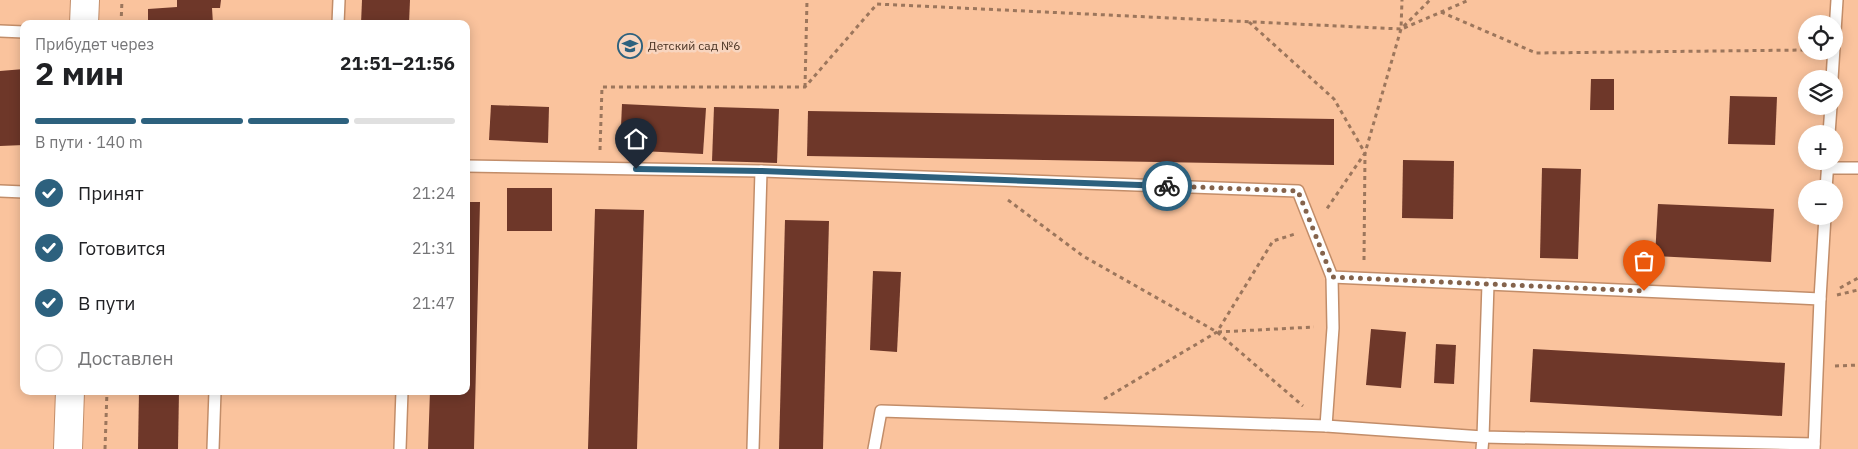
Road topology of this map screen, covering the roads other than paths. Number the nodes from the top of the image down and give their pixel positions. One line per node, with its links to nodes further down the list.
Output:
1 (84, 0): 4 (street)
2 (339, 0): 5 (lane)
3 (1837, 0): 8 (lane)
4 (84, 20)
5 (338, 20)
6 (0, 31): 7 (lane)
7 (20, 32)
8 (1833, 70)
9 (470, 166): 12 (lane)
10 (1843, 166): 11 (lane)
11 (1858, 168)
12 (761, 171): 16 (lane); 28 (lane)
13 (0, 191): 14 (lane)
14 (20, 192)
15 (1824, 225): 18 (lane)
16 (1332, 277): 17 (lane); 22 (lane)
17 (1488, 284): 18 (lane); 23 (lane)
18 (1820, 299): 24 (lane)
19 (70, 395): 25 (street)
20 (215, 395): 26 (lane)
21 (402, 395): 27 (lane)
22 (1326, 426): 23 (lane); 29 (lane)
23 (1482, 437): 24 (lane); 30 (lane)
24 (1814, 446)
25 (68, 449)
26 (213, 449)
27 (400, 449)
28 (753, 449)
29 (874, 449)
30 (1482, 449)

